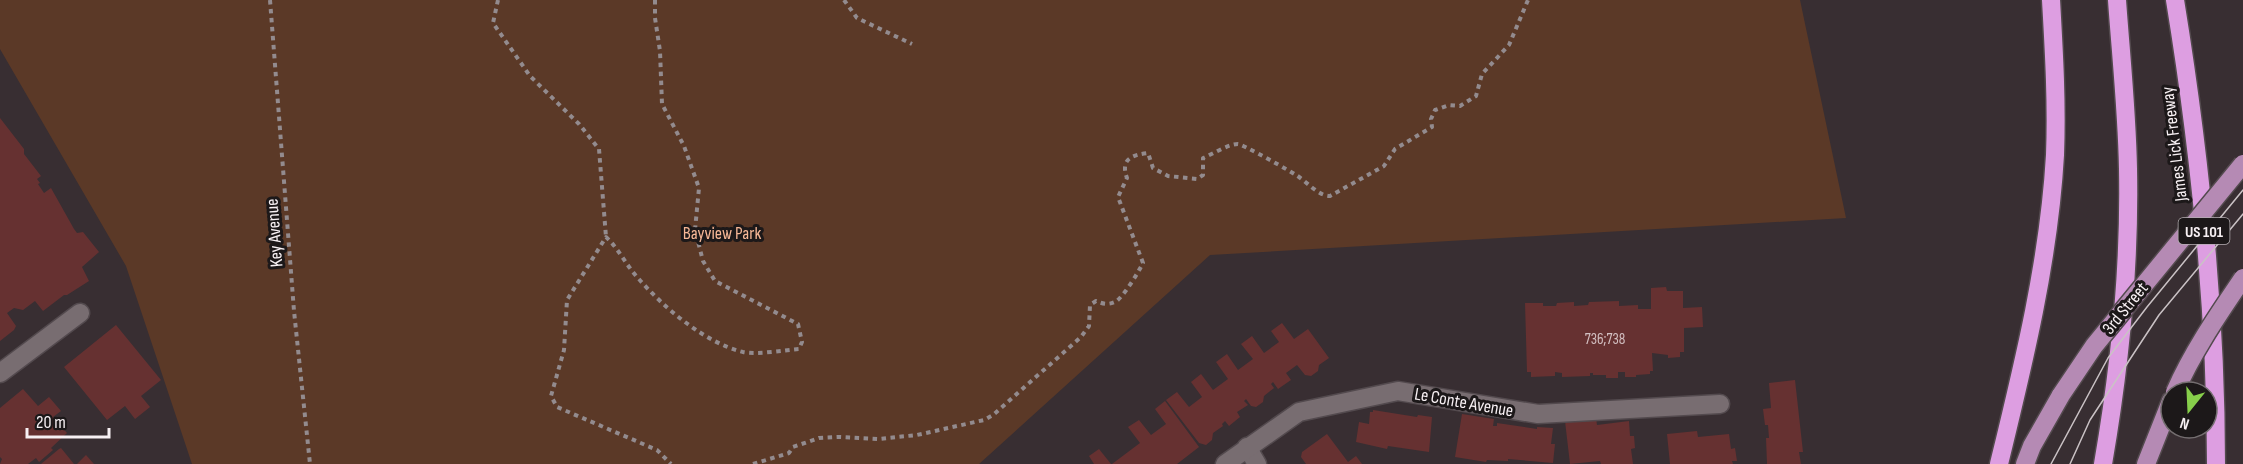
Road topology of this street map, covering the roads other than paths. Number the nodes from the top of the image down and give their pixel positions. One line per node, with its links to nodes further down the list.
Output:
1 (2051, 0): 14 (highway)
2 (2117, 0): 16 (highway)
3 (2175, 0): 18 (highway, James Lick Freeway / US 101)
4 (2243, 164): 15 (main road, 3rd Street, bridge)
5 (2243, 278): 8 (main road, bridge)
6 (80, 313): 7 (street)
7 (0, 373)
8 (2181, 380)
9 (1720, 404): 11 (street, Le Conte Avenue)
10 (2159, 431): 17 (main road)
11 (1247, 447): 12 (street, Le Conte Avenue); 13 (street)
12 (1225, 464)
13 (1257, 464)
14 (1999, 464)
15 (2025, 464)
16 (2103, 464)
17 (2146, 464)
18 (2216, 464)

